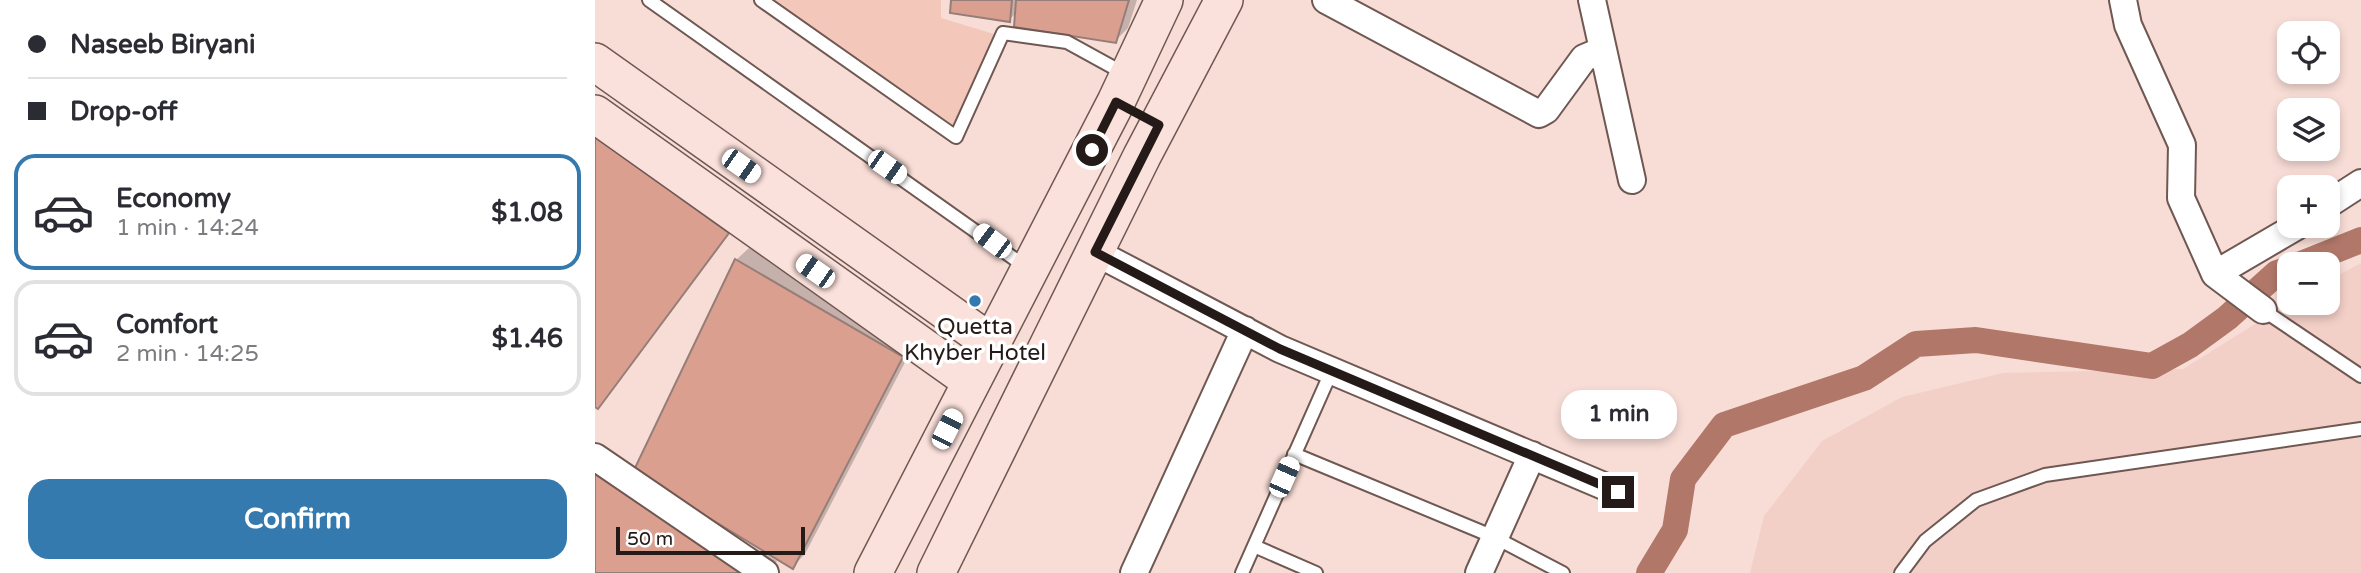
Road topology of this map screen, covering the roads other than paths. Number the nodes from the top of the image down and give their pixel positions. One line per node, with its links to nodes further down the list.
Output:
1 (649, 0): 18 (lane)
2 (761, 0): 10 (lane)
3 (1164, 0): 10 (main road)
4 (1224, 0): 12 (main road)
5 (1327, 0): 8 (street)
6 (1592, 0): 8 (street)
7 (2123, 0): 19 (street)
8 (1603, 50): 13 (street)
9 (595, 62): 22 (main road)
10 (1123, 89): 12 (main road); 18 (main road)
11 (595, 114): 25 (main road)
12 (1159, 125): 17 (main road)
13 (1632, 180)
14 (2361, 183): 15 (street)
15 (2340, 197)
16 (2281, 238): 19 (street)
17 (1095, 252): 21 (street); 35 (main road)
18 (1031, 271): 22 (main road)
19 (2225, 281): 20 (street)
20 (2263, 310): 24 (lane)
21 (1245, 330): 23 (street); 36 (street)
22 (991, 343): 25 (main road)
23 (1332, 370): 27 (lane); 28 (street)
24 (2361, 376)
25 (971, 381): 34 (main road)
26 (2361, 429): 41 (lane)
27 (1294, 454): 31 (lane); 32 (lane)
28 (1532, 455): 30 (street); 31 (street)
29 (595, 457): 33 (street)
30 (1618, 492)
31 (1494, 537): 39 (street); 40 (lane)
32 (1254, 545): 37 (lane); 38 (lane)
33 (765, 573)
34 (873, 573)
35 (936, 573)
36 (1134, 573)
37 (1242, 573)
38 (1316, 573)
39 (1479, 573)
40 (1563, 573)
41 (1901, 573)

